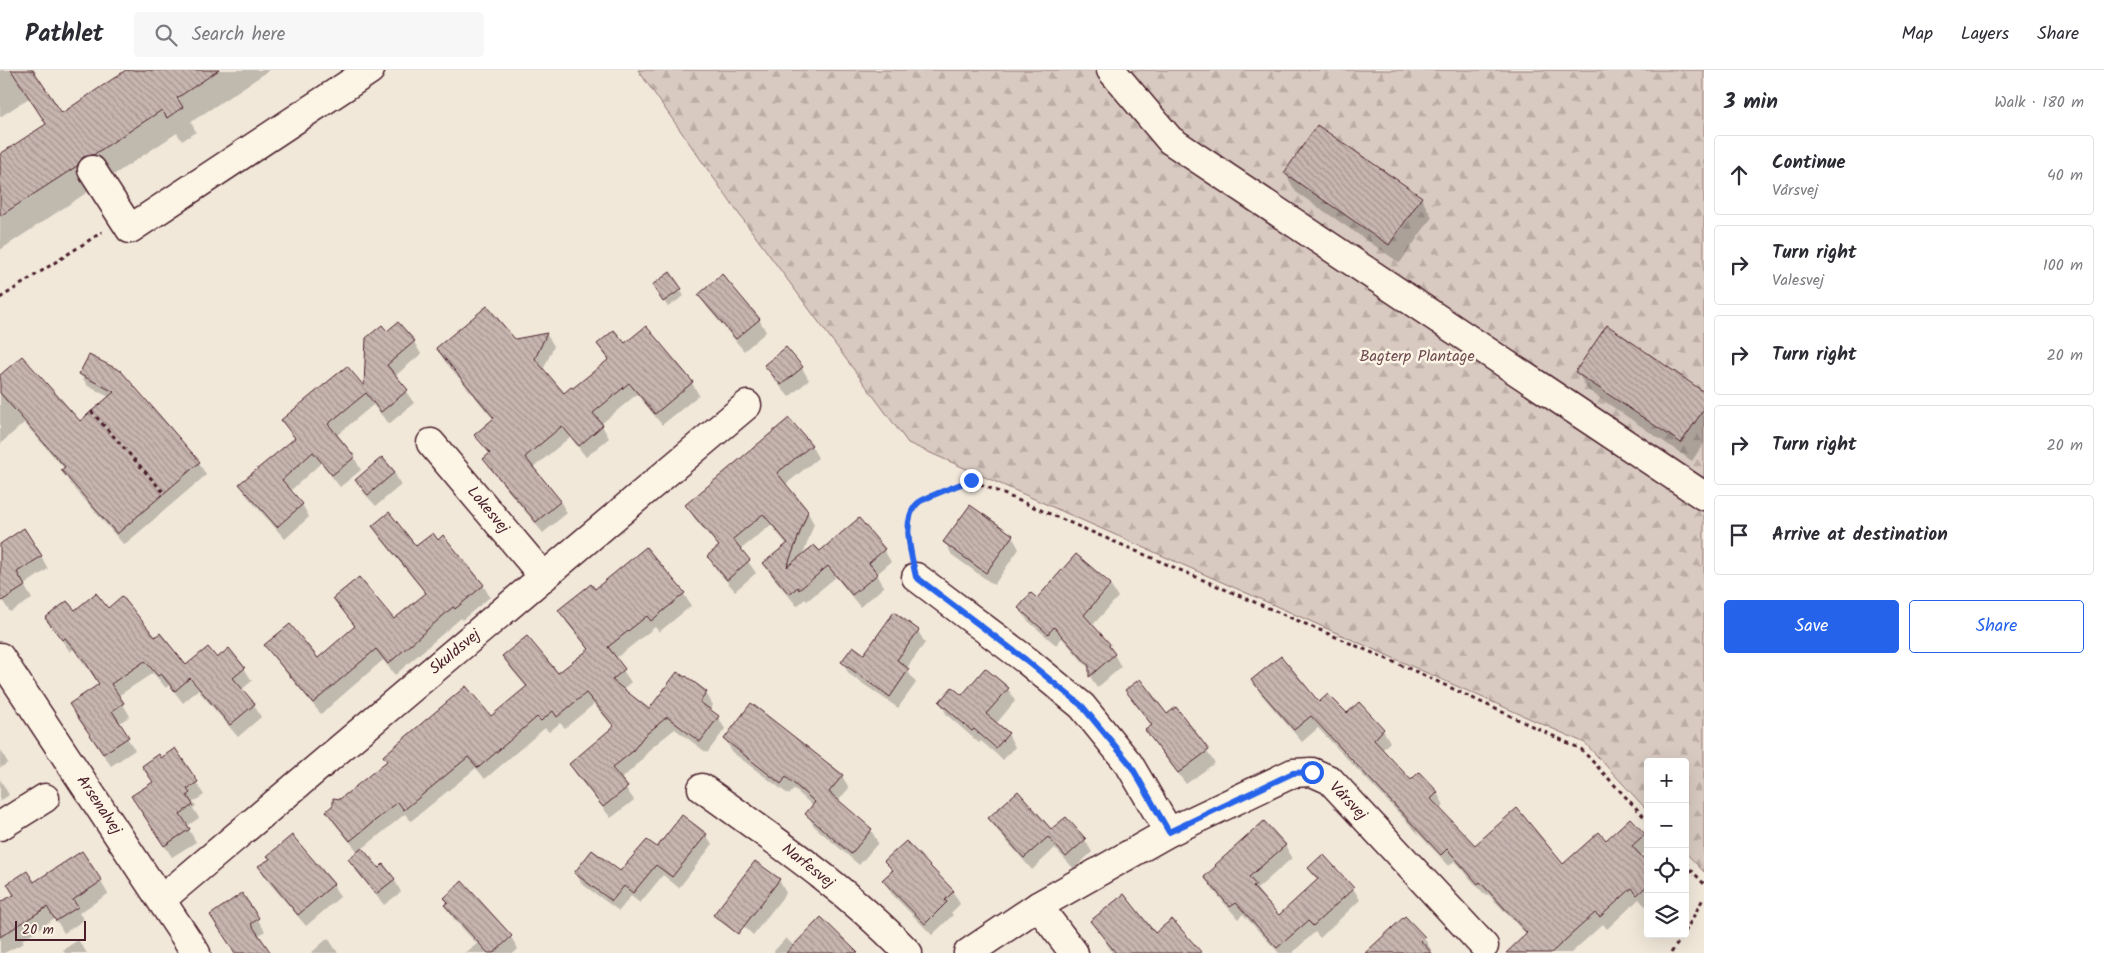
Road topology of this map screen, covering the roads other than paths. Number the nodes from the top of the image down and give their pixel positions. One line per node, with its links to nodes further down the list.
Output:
1 (370, 70): 3 (street)
2 (1111, 70): 6 (street)
3 (92, 170)
4 (747, 405): 7 (street, Skuldsvej)
5 (432, 443): 7 (street, Lokesvej)
6 (1704, 496)
7 (544, 577): 14 (street, Skuldsvej)
8 (916, 577): 13 (street)
9 (0, 658): 14 (street, Arsenalvej)
10 (702, 788): 18 (street, Narfesvej)
11 (45, 798): 12 (street)
12 (0, 826)
13 (1169, 832): 15 (street, Vårsvej); 16 (street, Vårsvej)
14 (162, 899): 17 (street, Arsenalvej)
15 (1038, 906): 19 (street, Vårsvej); 20 (street)
16 (1484, 946)
17 (196, 953)
18 (908, 953)
19 (968, 953)
20 (1074, 953)

